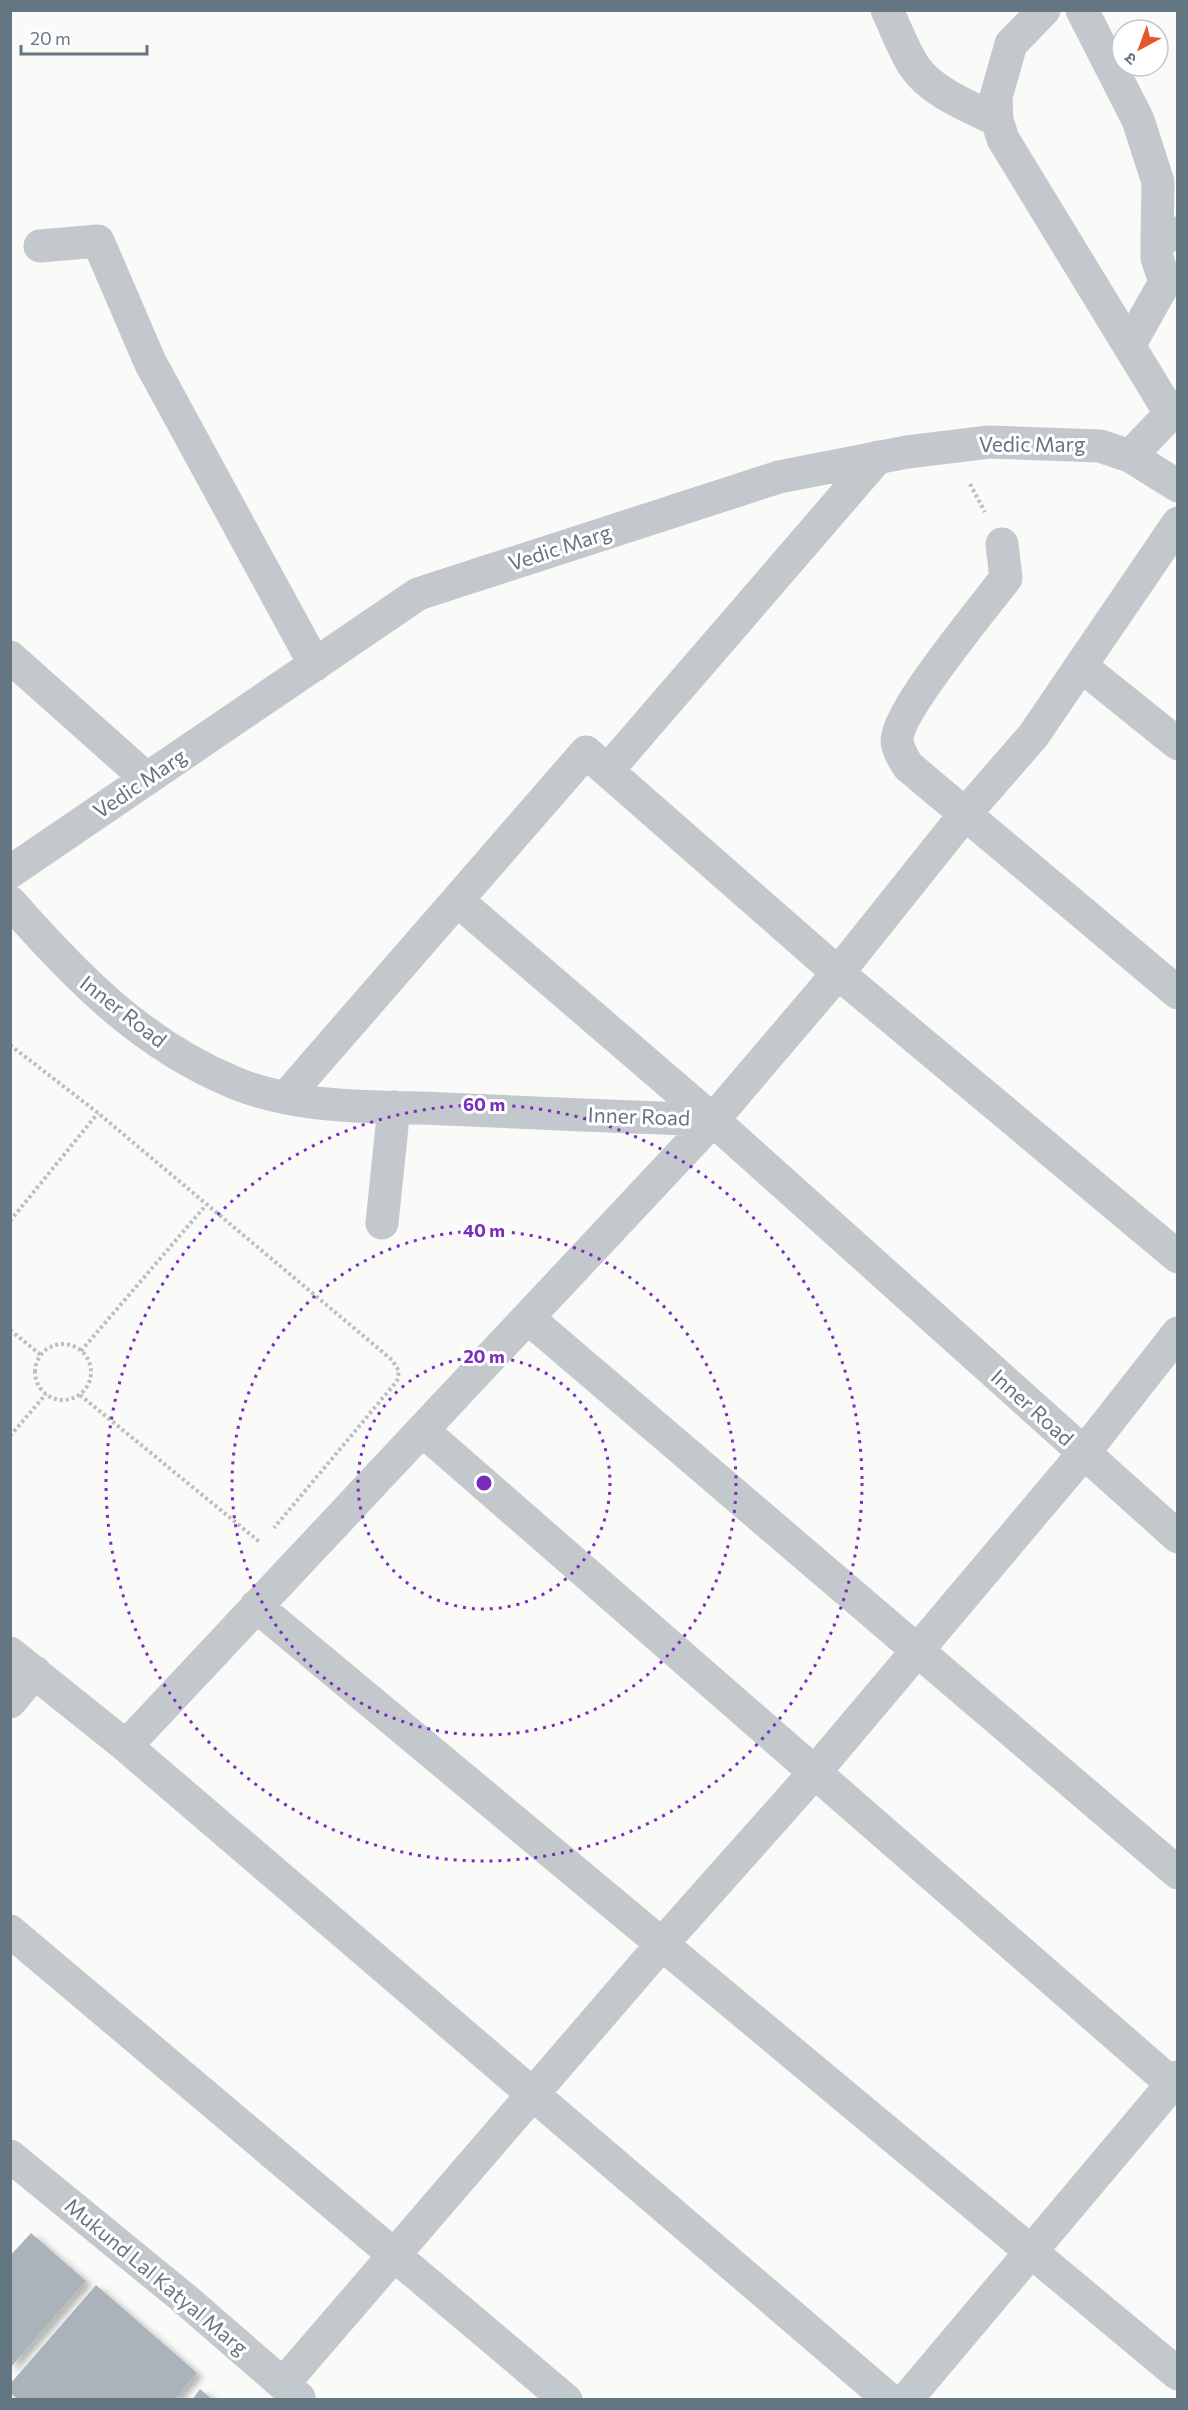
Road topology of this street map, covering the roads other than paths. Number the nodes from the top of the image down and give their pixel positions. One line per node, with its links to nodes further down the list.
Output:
1 (887, 10): 4 (street)
2 (1044, 10): 4 (street)
3 (1082, 10): 5 (street)
4 (997, 120): 7 (street)
5 (1167, 237): 7 (street)
6 (40, 246): 15 (street)
7 (1129, 346): 8 (street)
8 (1174, 410): 9 (street)
9 (1130, 456): 10 (street, Vedic Marg); 11 (street, Vedic Marg)
10 (878, 457): 15 (street, Vedic Marg); 18 (street)
11 (1178, 486)
12 (1178, 523): 16 (street)
13 (1002, 544): 20 (street)
14 (10, 657): 19 (street)
15 (315, 665): 19 (street, Vedic Marg)
16 (1081, 666): 17 (street); 20 (street)
17 (1178, 744)
18 (608, 770): 22 (street); 24 (street)
19 (147, 779): 21 (street, Vedic Marg)
20 (965, 814): 24 (street); 25 (street)
21 (10, 872)
22 (458, 901): 26 (street); 28 (street)
23 (10, 902): 26 (street, Inner Road)
24 (838, 973): 28 (street); 30 (street)
25 (1178, 993)
26 (286, 1097): 27 (street, Inner Road)
27 (394, 1107): 28 (street, Inner Road); 29 (street)
28 (713, 1120): 31 (street); 34 (street, Inner Road)
29 (382, 1223)
30 (1178, 1257)
31 (528, 1318): 33 (street); 37 (street)
32 (1178, 1333): 34 (street)
33 (422, 1430): 36 (street); 41 (street)
34 (1083, 1454): 35 (street, Inner Road); 37 (street)
35 (1178, 1537)
36 (256, 1606): 40 (street); 44 (street)
37 (917, 1651): 41 (street); 42 (street)
38 (22, 1662): 39 (street); 40 (street)
39 (10, 1701)
40 (126, 1746): 46 (street)
41 (815, 1772): 44 (street); 45 (street)
42 (1178, 1873)
43 (10, 1931): 49 (street)
44 (662, 1944): 46 (street); 48 (street)
45 (1176, 2084): 48 (street)
46 (533, 2095): 49 (street); 53 (street)
47 (10, 2156): 51 (street, Mukund Lal Katyal Marg)
48 (1030, 2251): 50 (street); 54 (street)
49 (394, 2256): 51 (street); 52 (street)
50 (1178, 2374)
51 (292, 2392)
52 (566, 2400)
53 (890, 2400)
54 (906, 2400)

